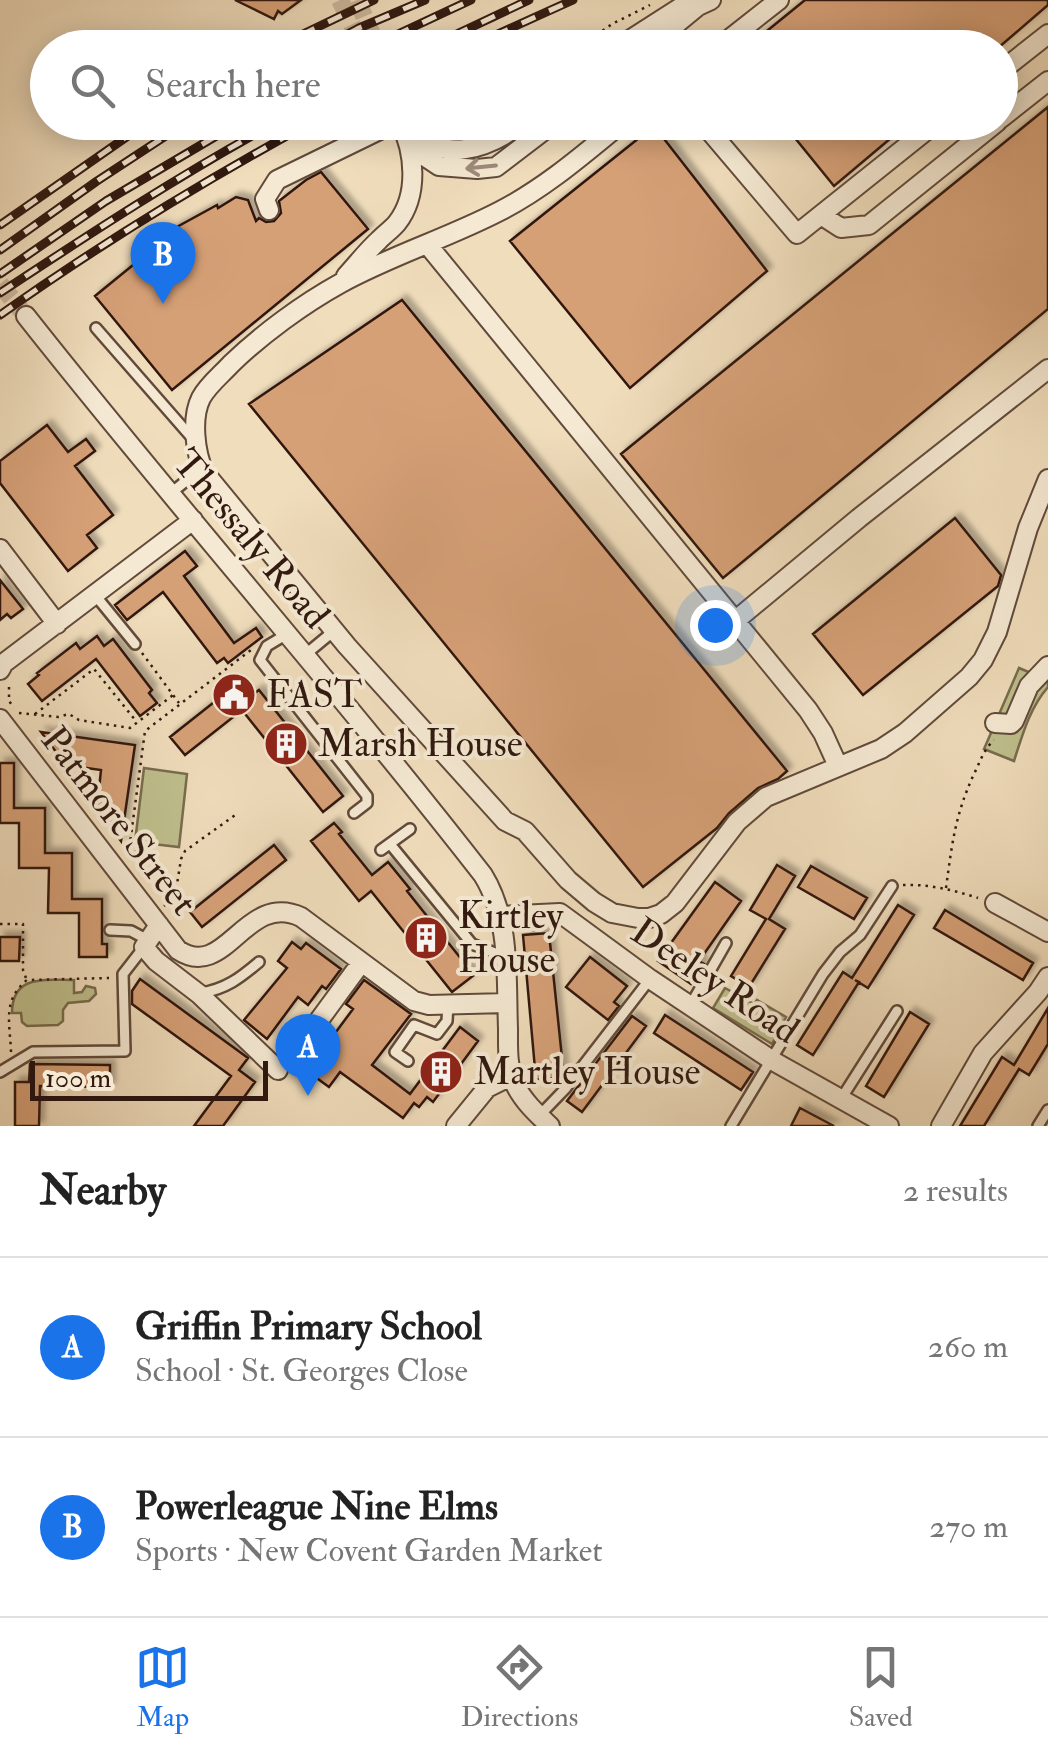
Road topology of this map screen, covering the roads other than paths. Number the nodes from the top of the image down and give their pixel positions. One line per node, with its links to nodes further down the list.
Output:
1 (692, 0): 4 (street)
2 (711, 0): 5 (street)
3 (779, 0): 6 (street)
4 (645, 30)
5 (669, 30)
6 (741, 30)
7 (1048, 34): 8 (street)
8 (1018, 58)
9 (1048, 82): 10 (street)
10 (1018, 106)
11 (359, 140): 21 (street)
12 (407, 140): 24 (street)
13 (412, 140): 16 (street, one-way to 13)
14 (427, 140): 15 (street)
15 (496, 140)
16 (531, 140)
17 (600, 140): 23 (street)
18 (717, 140): 22 (street)
19 (915, 140): 22 (street)
20 (975, 140): 22 (street)
21 (269, 210)
22 (821, 215)
23 (426, 244): 24 (street); 35 (street)
24 (340, 284): 28 (street)
25 (26, 316): 31 (street, Thessaly Road)
26 (96, 328): 28 (lane)
27 (1048, 369): 35 (street)
28 (198, 444): 29 (street)
29 (202, 468): 31 (lane); 37 (street)
30 (1048, 479): 45 (street)
31 (170, 493): 32 (street, Thessaly Road)
32 (192, 520): 34 (street); 38 (street, Thessaly Road)
33 (0, 549): 36 (street)
34 (95, 595): 36 (street); 39 (lane)
35 (736, 620): 45 (street)
36 (57, 624): 41 (street)
37 (334, 630): 40 (lane); 45 (street)
38 (287, 634): 40 (street, Thessaly Road); 46 (lane)
39 (136, 644)
40 (305, 656): 50 (street, Thessaly Road)
41 (4, 662)
42 (1048, 666): 44 (street)
43 (0, 719): 52 (street, Patmore Street)
44 (1003, 724)
45 (838, 766)
46 (354, 813)
47 (410, 829): 55 (lane)
48 (892, 886): 67 (lane)
49 (995, 902): 53 (street)
50 (500, 916): 55 (street, Thessaly Road); 59 (street, Deeley Road)
51 (110, 930): 52 (lane)
52 (150, 932): 57 (street, Patmore Street); 60 (street); 69 (lane)
53 (1048, 932)
54 (726, 943): 63 (lane)
55 (505, 956): 62 (street, Thessaly Road)
56 (259, 962): 60 (lane)
57 (361, 964): 61 (street, Patmore Street); 65 (street)
58 (1048, 977): 77 (street)
59 (650, 979): 63 (street, Deeley Road); 73 (lane)
60 (198, 994): 68 (street)
61 (448, 1004): 62 (street, Patmore Street); 66 (lane)
62 (506, 1004): 70 (street, Thessaly Road)
63 (690, 1006): 67 (street, Deeley Road)
64 (897, 1010): 71 (lane)
65 (306, 1038)
66 (408, 1061)
67 (772, 1061): 71 (street, Deeley Road); 75 (lane)
68 (278, 1070)
69 (0, 1072)
70 (512, 1076): 73 (street, Thessaly Road); 74 (street)
71 (841, 1100): 76 (street, Deeley Road)
72 (1048, 1110): 78 (lane)
73 (545, 1121)
74 (456, 1126)
75 (731, 1126)
76 (889, 1126)
77 (940, 1126)
78 (1038, 1126)

